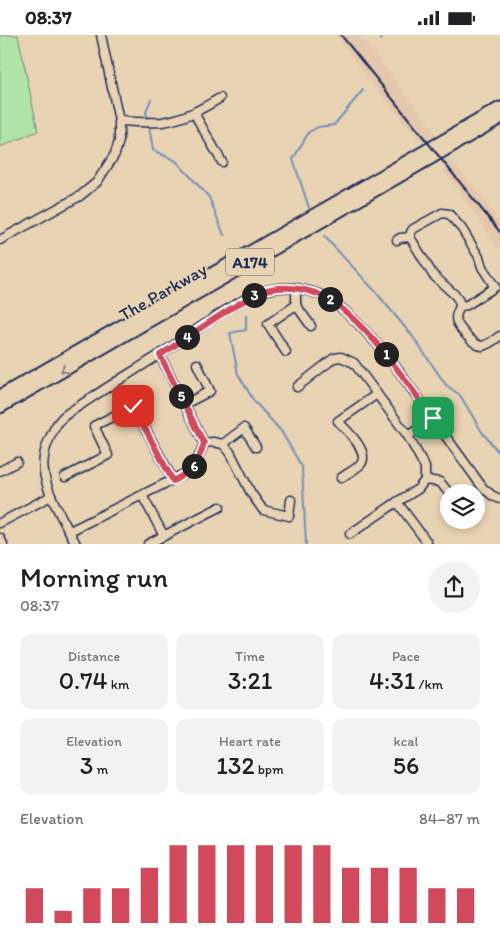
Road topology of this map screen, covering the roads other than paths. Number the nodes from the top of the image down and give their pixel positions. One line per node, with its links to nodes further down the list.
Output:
1 (101, 35): 6 (street)
2 (220, 98): 4 (street)
3 (500, 108): 22 (highway, The Parkway / A174)
4 (194, 113): 6 (street); 7 (street)
5 (500, 118): 23 (highway, The Parkway / A174, one-way to 23)
6 (119, 121): 9 (street)
7 (222, 162)
8 (410, 237): 10 (street); 11 (street); 14 (street)
9 (0, 240)
10 (397, 240)
11 (498, 286): 14 (street)
12 (296, 288): 13 (street); 18 (street); 27 (street)
13 (296, 305): 15 (street); 17 (street)
14 (460, 307): 16 (street)
15 (311, 326)
16 (500, 336)
17 (286, 351)
18 (160, 355): 24 (street); 40 (street)
19 (197, 364): 24 (street)
20 (297, 387): 21 (street)
21 (377, 394): 28 (street); 35 (street)
22 (2, 395)
23 (18, 396): 25 (highway, The Parkway / A174); 26 (highway)
24 (185, 404): 29 (street)
25 (0, 407)
26 (0, 412)
27 (433, 418): 28 (street); 41 (street)
28 (408, 436): 36 (street)
29 (204, 443): 30 (street); 37 (street)
30 (223, 444): 31 (street); 42 (street)
31 (256, 447)
32 (17, 462): 33 (street)
33 (0, 471)
34 (65, 477): 37 (street)
35 (341, 478)
36 (425, 480): 38 (street); 43 (street)
37 (173, 481): 39 (street)
38 (442, 484)
39 (142, 495): 46 (street); 48 (street)
40 (51, 496): 45 (street); 46 (street)
41 (500, 499)
42 (291, 500)
43 (397, 501): 47 (street); 53 (street)
44 (220, 507): 48 (street)
45 (0, 523)
46 (70, 531): 51 (street)
47 (350, 534)
48 (164, 536): 52 (street)
49 (0, 538): 50 (street)
50 (3, 544)
51 (76, 544)
52 (148, 544)
53 (427, 544)

